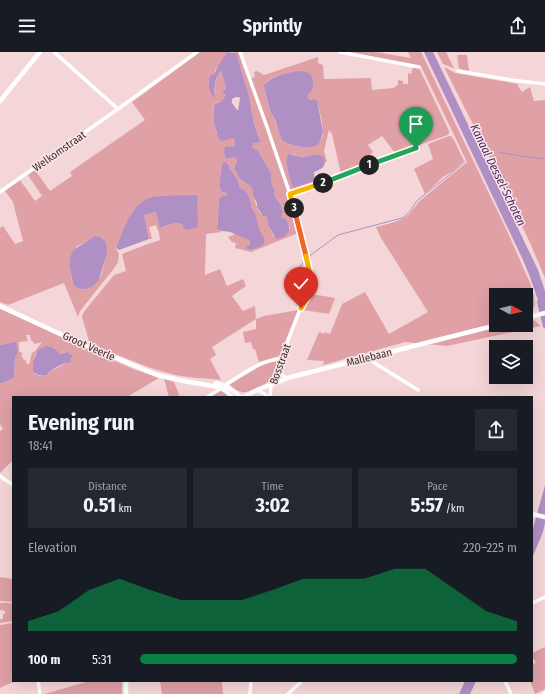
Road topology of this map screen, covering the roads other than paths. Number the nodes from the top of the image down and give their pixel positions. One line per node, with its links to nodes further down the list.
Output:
1 (40, 52): 9 (main road)
2 (54, 52): 10 (street)
3 (197, 52): 10 (street, Welkomstraat)
4 (240, 52): 13 (street, Bosstraat)
5 (340, 52): 6 (street)
6 (419, 67)
7 (458, 71): 8 (street)
8 (545, 84)
9 (0, 101)
10 (118, 109): 12 (street, Welkomstraat)
11 (416, 148): 13 (street)
12 (0, 192)
13 (290, 194): 19 (street, Bosstraat)
14 (0, 306): 23 (main road, Groot Veerle)
15 (545, 313): 16 (main road)
16 (533, 316)
17 (489, 327): 18 (main road, Mallebaan)
18 (369, 357): 21 (main road, Mallebaan); 25 (street)
19 (281, 359): 20 (street, Bosstraat); 23 (street)
20 (277, 369): 21 (street); 22 (street, Bosstraat)
21 (287, 378): 22 (main road, Mallebaan)
22 (271, 384): 24 (main road, Mallebaan); 31 (street, Bosstraat)
23 (223, 387): 26 (street); 27 (main road); 28 (main road, Groot Veerle)
24 (257, 390): 29 (main road, Mallebaan); 30 (street)
25 (418, 390)
26 (209, 396)
27 (231, 396)
28 (239, 396)
29 (246, 396)
30 (268, 396)
31 (269, 396)
32 (0, 476): 33 (street)
33 (12, 484)
34 (534, 514): 35 (main road)
35 (545, 517)
36 (545, 597): 37 (street)
37 (533, 603)
38 (38, 682): 43 (street)
39 (126, 682): 44 (main road)
40 (251, 682): 45 (street)
41 (301, 682): 46 (street)
42 (505, 682): 47 (street)
43 (40, 694)
44 (126, 694)
45 (250, 694)
46 (288, 694)
47 (510, 694)

